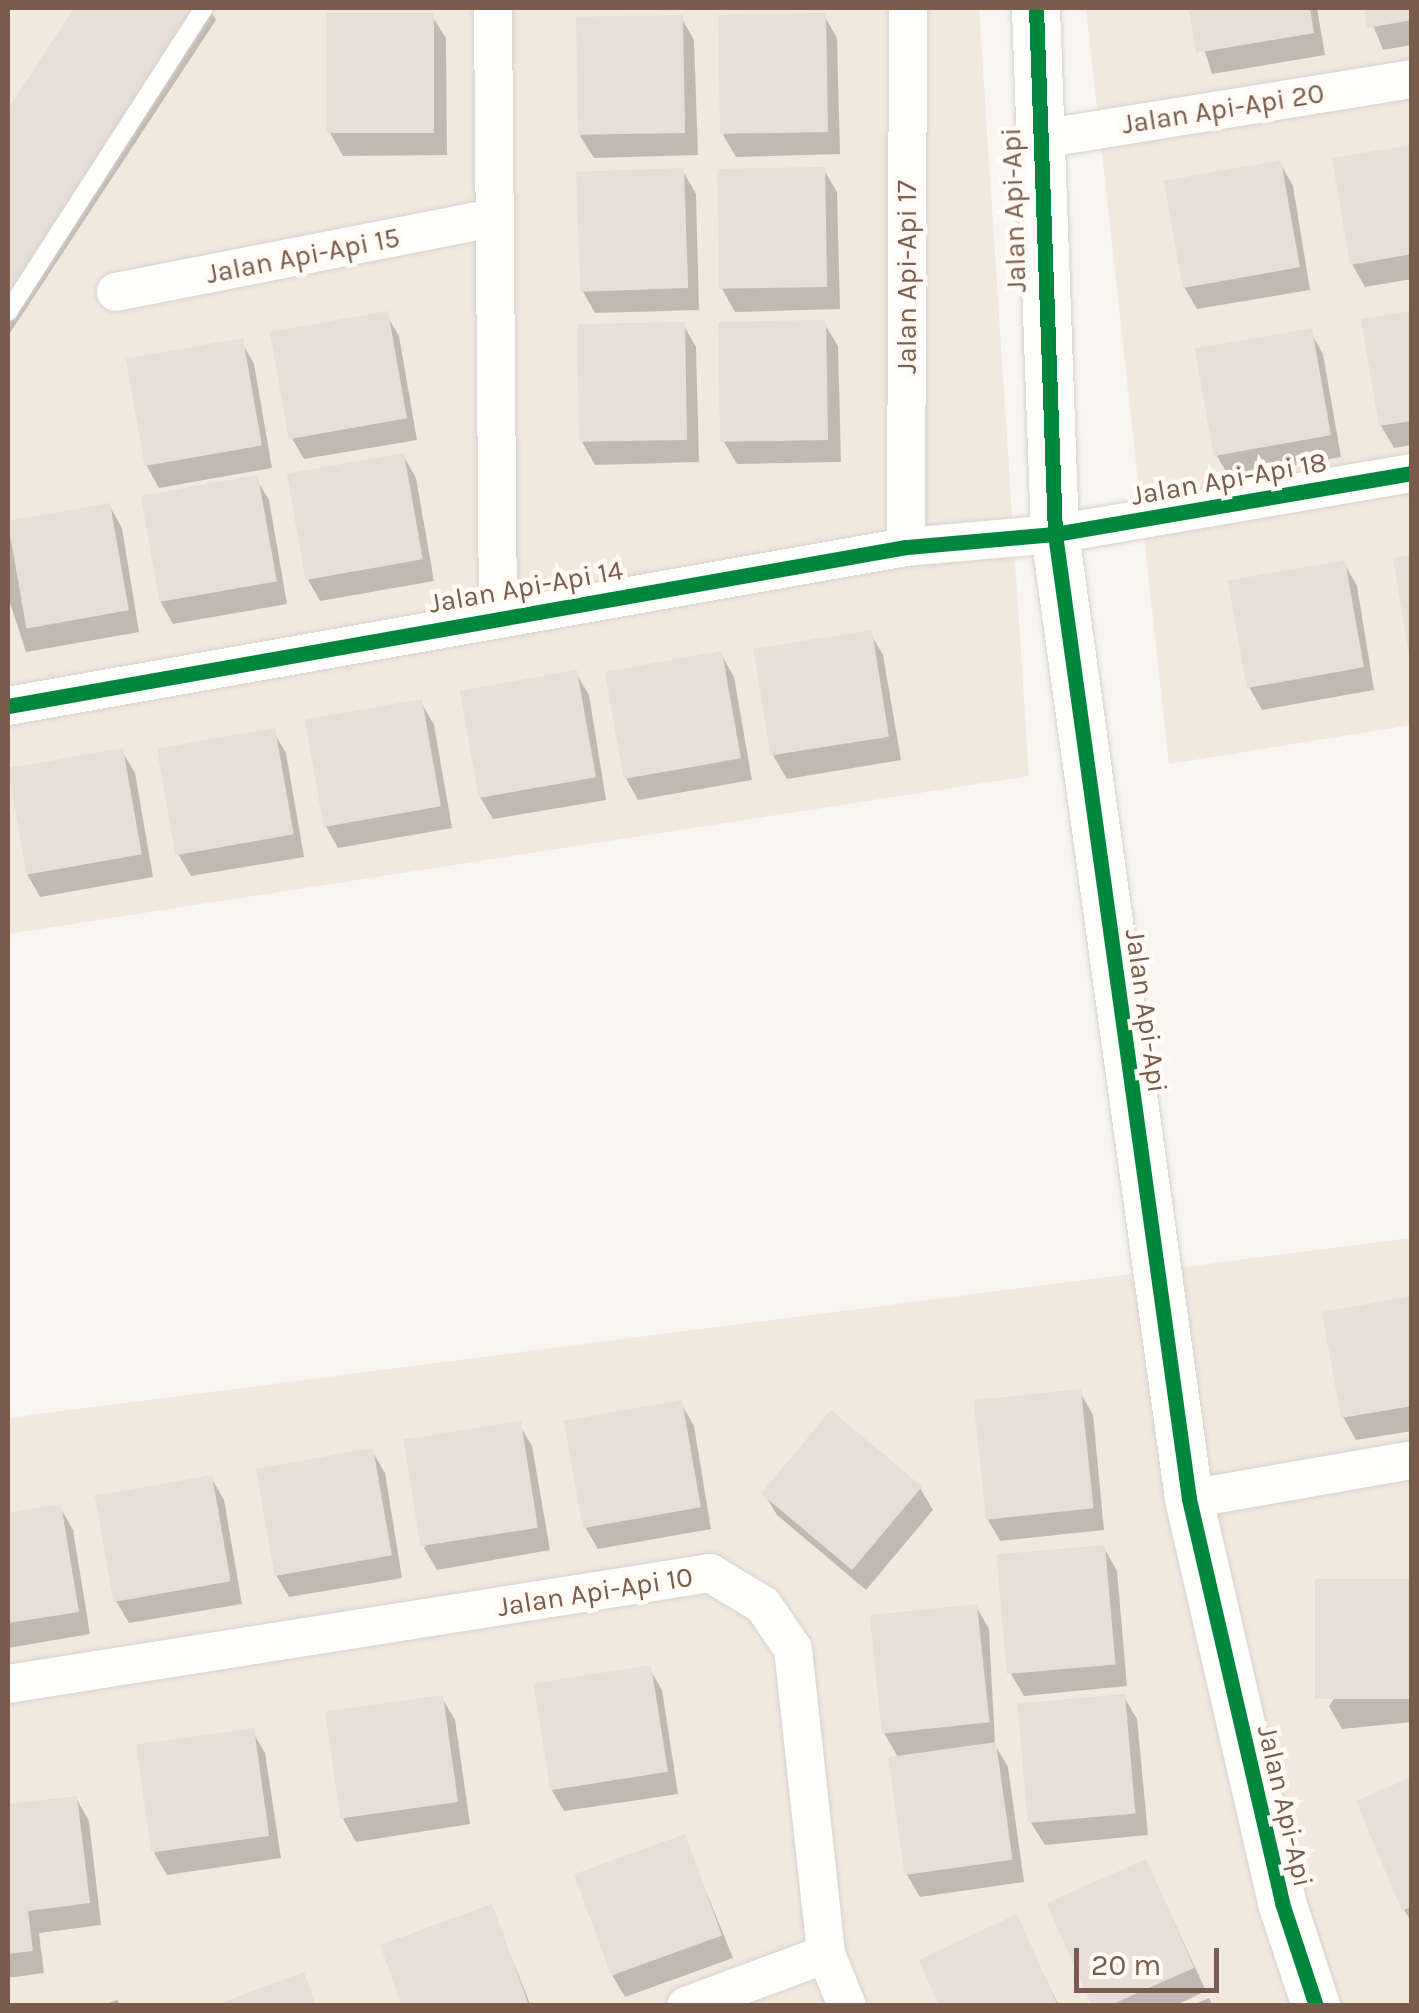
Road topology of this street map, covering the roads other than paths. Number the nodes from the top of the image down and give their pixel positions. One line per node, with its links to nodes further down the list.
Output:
1 (204, 8): 9 (lane)
2 (492, 8): 7 (street)
3 (908, 8): 12 (street, Jalan Api-Api 17)
4 (1036, 8): 6 (street, Jalan Api-Api)
5 (1412, 79): 6 (street, Jalan Api-Api 20)
6 (1034, 140): 11 (street, Jalan Api-Api)
7 (489, 219): 8 (street, Jalan Api-Api 15); 13 (street)
8 (116, 292)
9 (8, 312)
10 (1412, 473): 11 (street, Jalan Api-Api 18)
11 (1055, 534): 12 (street, Jalan Api-Api 14); 16 (street, Jalan Api-Api)
12 (906, 547): 13 (street, Jalan Api-Api 14)
13 (498, 616): 14 (street, Jalan Api-Api 14)
14 (8, 706)
15 (1412, 1460): 16 (street)
16 (1188, 1499): 21 (street, Jalan Api-Api)
17 (8, 1684): 18 (street, Jalan Api-Api 10)
18 (826, 1954): 19 (street); 20 (street, Jalan Api-Api 10)
19 (686, 2006)
20 (847, 2006)
21 (1316, 2006)

